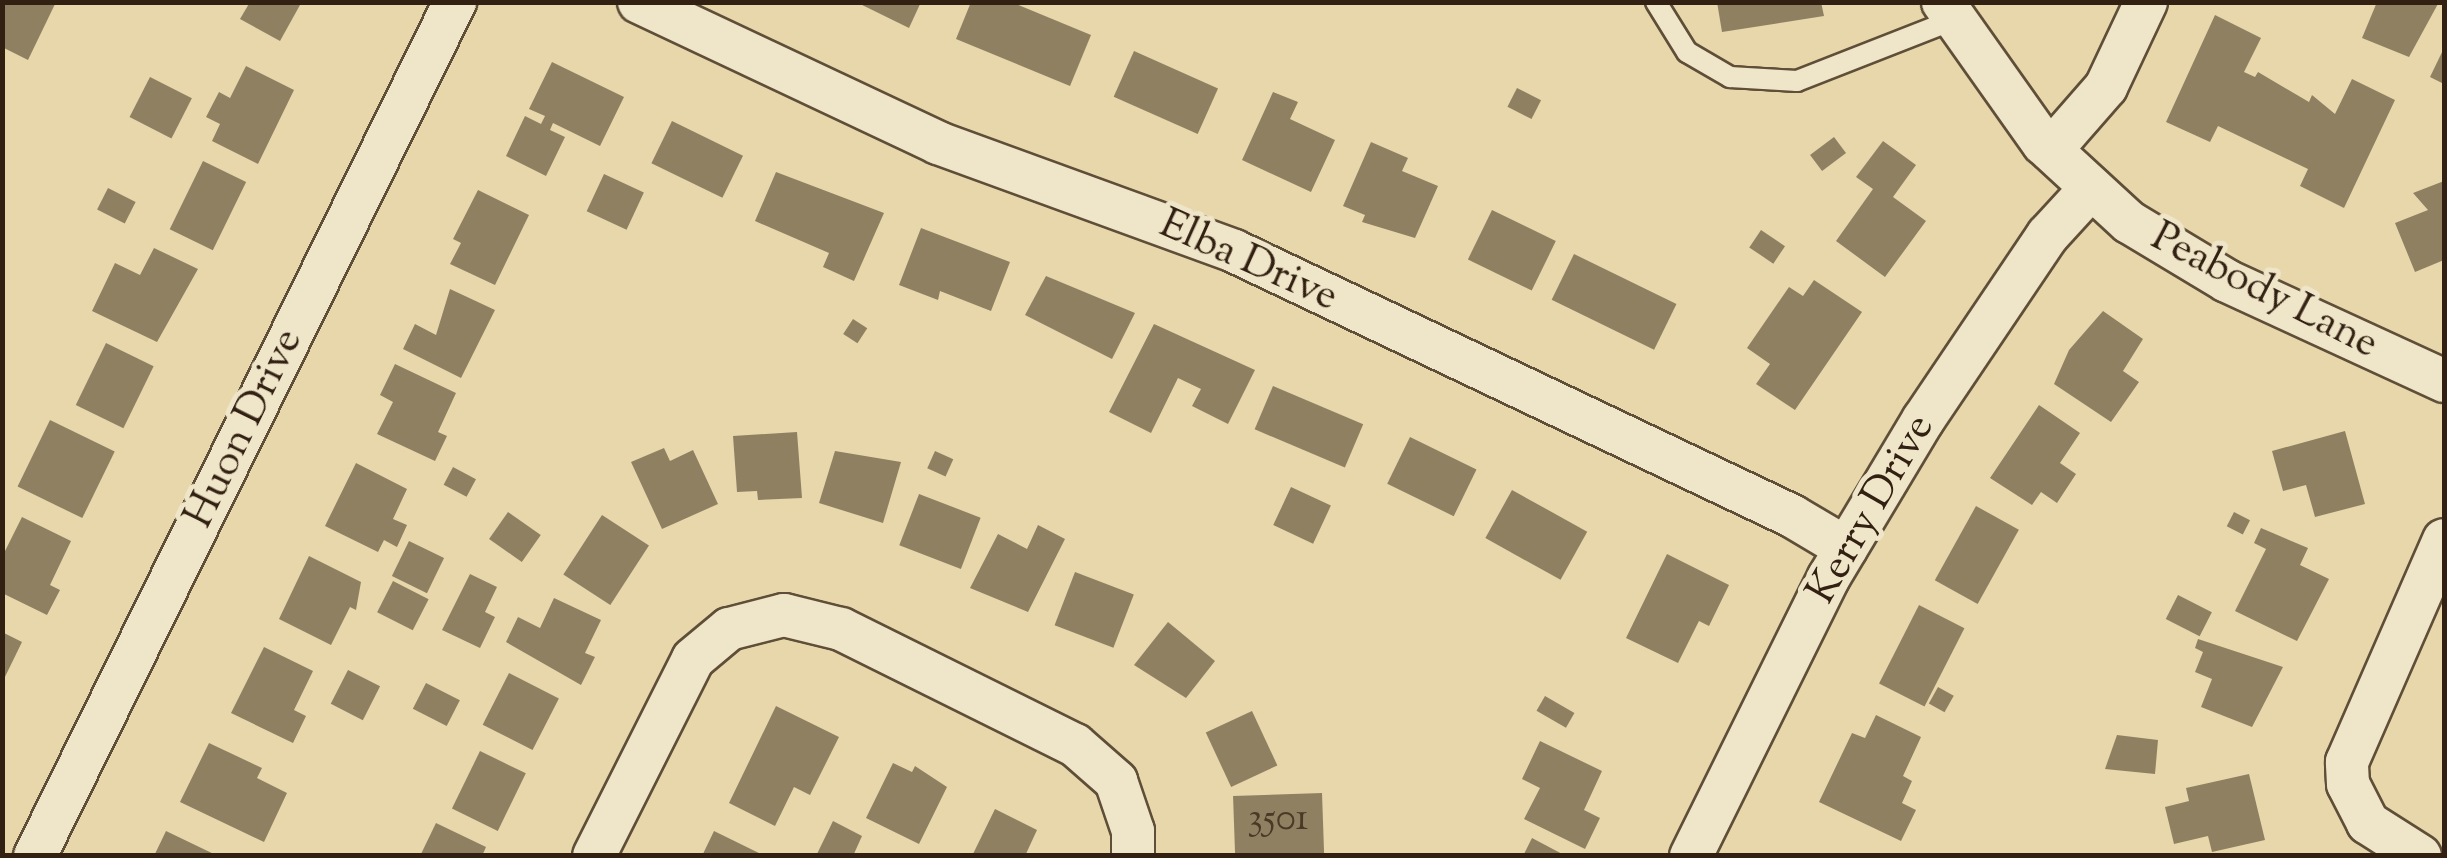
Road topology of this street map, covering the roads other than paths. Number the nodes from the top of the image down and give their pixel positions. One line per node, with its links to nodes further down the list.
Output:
1 (454, 2): 11 (street, Huon Drive)
2 (639, 2): 10 (street, Elba Drive)
3 (1656, 2): 5 (lane)
4 (2146, 2): 6 (street)
5 (1948, 11): 6 (street, Peabody Lane)
6 (2051, 150): 7 (street, Peabody Lane)
7 (2091, 188): 8 (street, Peabody Lane); 10 (street, Kerry Drive)
8 (2444, 381)
9 (2444, 540): 15 (street)
10 (1846, 548): 14 (street, Kerry Drive)
11 (34, 856)
12 (594, 856): 13 (street)
13 (1133, 856)
14 (1691, 856)
15 (2420, 856)

